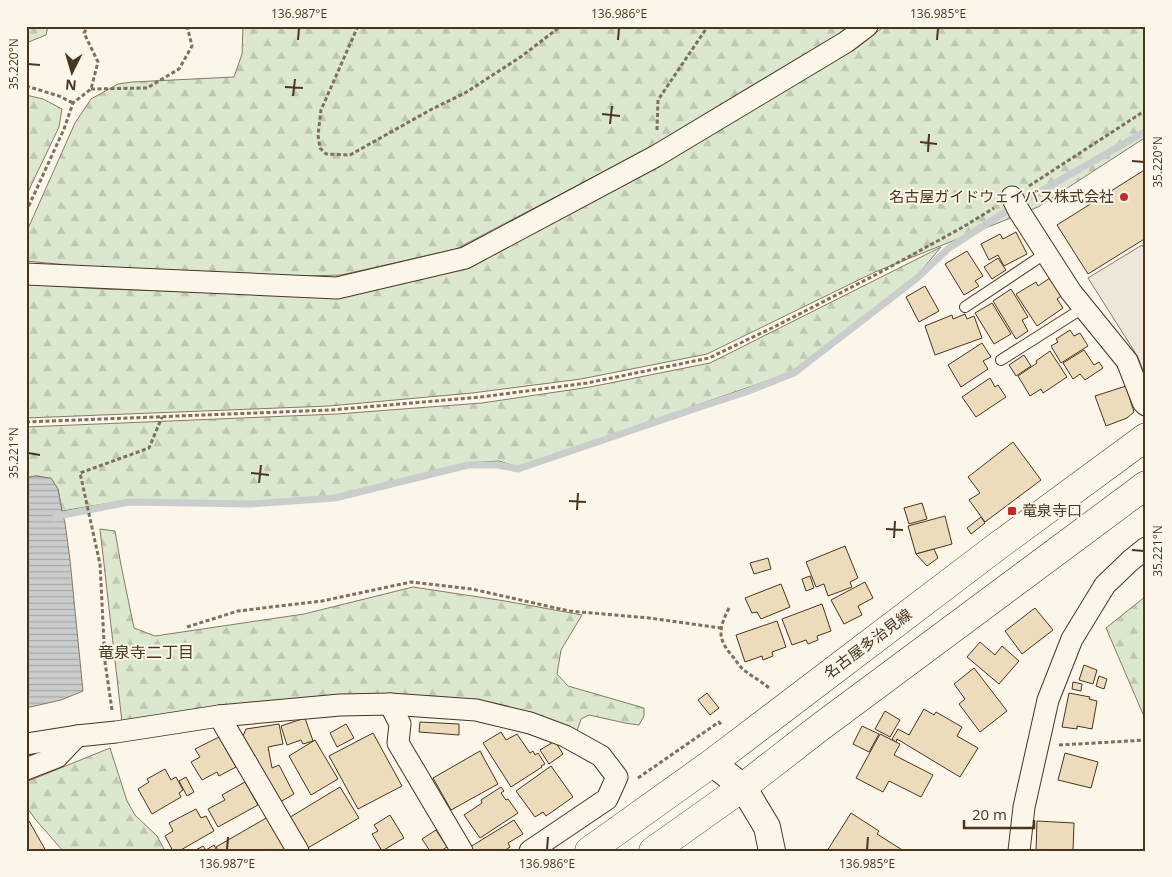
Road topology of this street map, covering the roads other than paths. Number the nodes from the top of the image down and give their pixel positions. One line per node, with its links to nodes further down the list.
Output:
1 (867, 26): 4 (street)
2 (1012, 197): 3 (street)
3 (1046, 253): 5 (lane); 6 (street)
4 (26, 274)
5 (965, 307)
6 (1083, 308): 7 (lane); 8 (street)
7 (1001, 360)
8 (1146, 404)
9 (1146, 437): 16 (main road, 名古屋多治見線)
10 (1146, 485): 18 (main road)
11 (1146, 548): 25 (street)
12 (390, 704): 13 (street); 20 (street); 21 (street)
13 (219, 716): 14 (street); 19 (street)
14 (77, 736): 15 (street); 17 (street)
15 (26, 744)
16 (712, 763): 18 (street); 22 (main road, 名古屋多治見線)
17 (26, 769)
18 (743, 787): 23 (main road); 24 (street)
19 (298, 851)
20 (462, 851)
21 (530, 851)
22 (589, 851)
23 (653, 851)
24 (772, 851)
25 (1019, 851)

